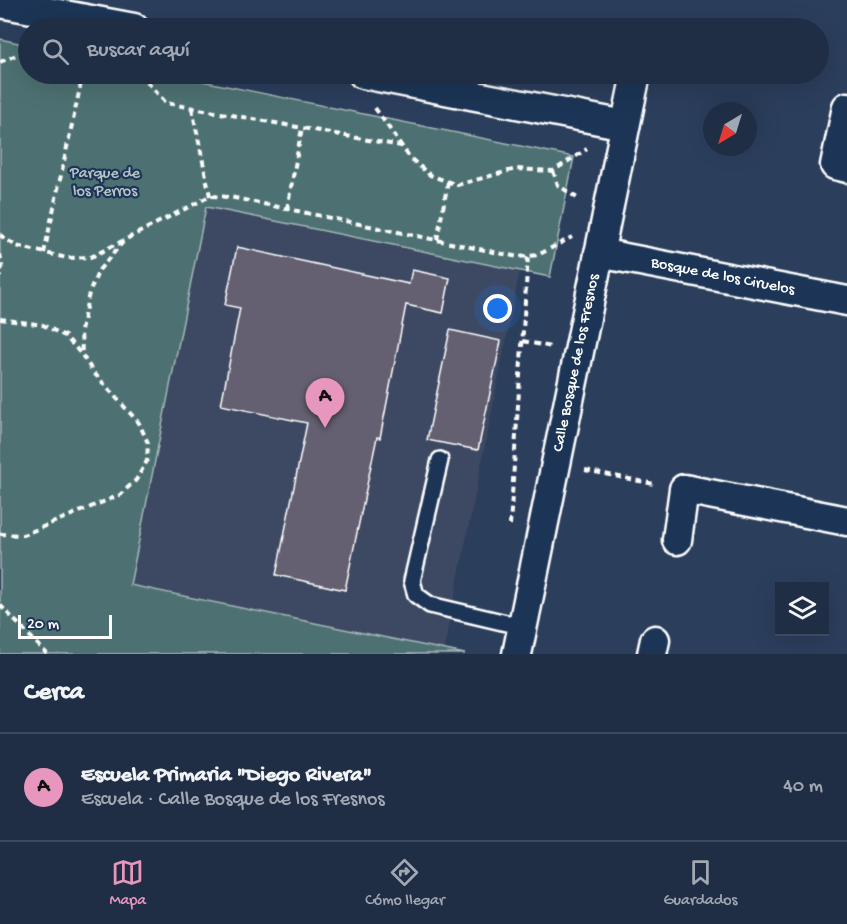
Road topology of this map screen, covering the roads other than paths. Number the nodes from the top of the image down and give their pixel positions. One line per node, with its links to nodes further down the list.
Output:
1 (0, 3): 2 (street)
2 (75, 8): 3 (street)
3 (104, 18)
4 (414, 84): 7 (street)
5 (634, 84): 7 (street, Calle Bosque de los Fresnos)
6 (847, 107): 8 (street)
7 (625, 125): 9 (street, Calle Bosque de los Fresnos)
8 (847, 168)
9 (599, 253): 10 (street, Bosque de los Ciruelos); 14 (street, Calle Bosque de los Fresnos)
10 (847, 301)
11 (440, 460): 14 (lane)
12 (847, 520): 13 (street)
13 (677, 540)
14 (520, 640)

